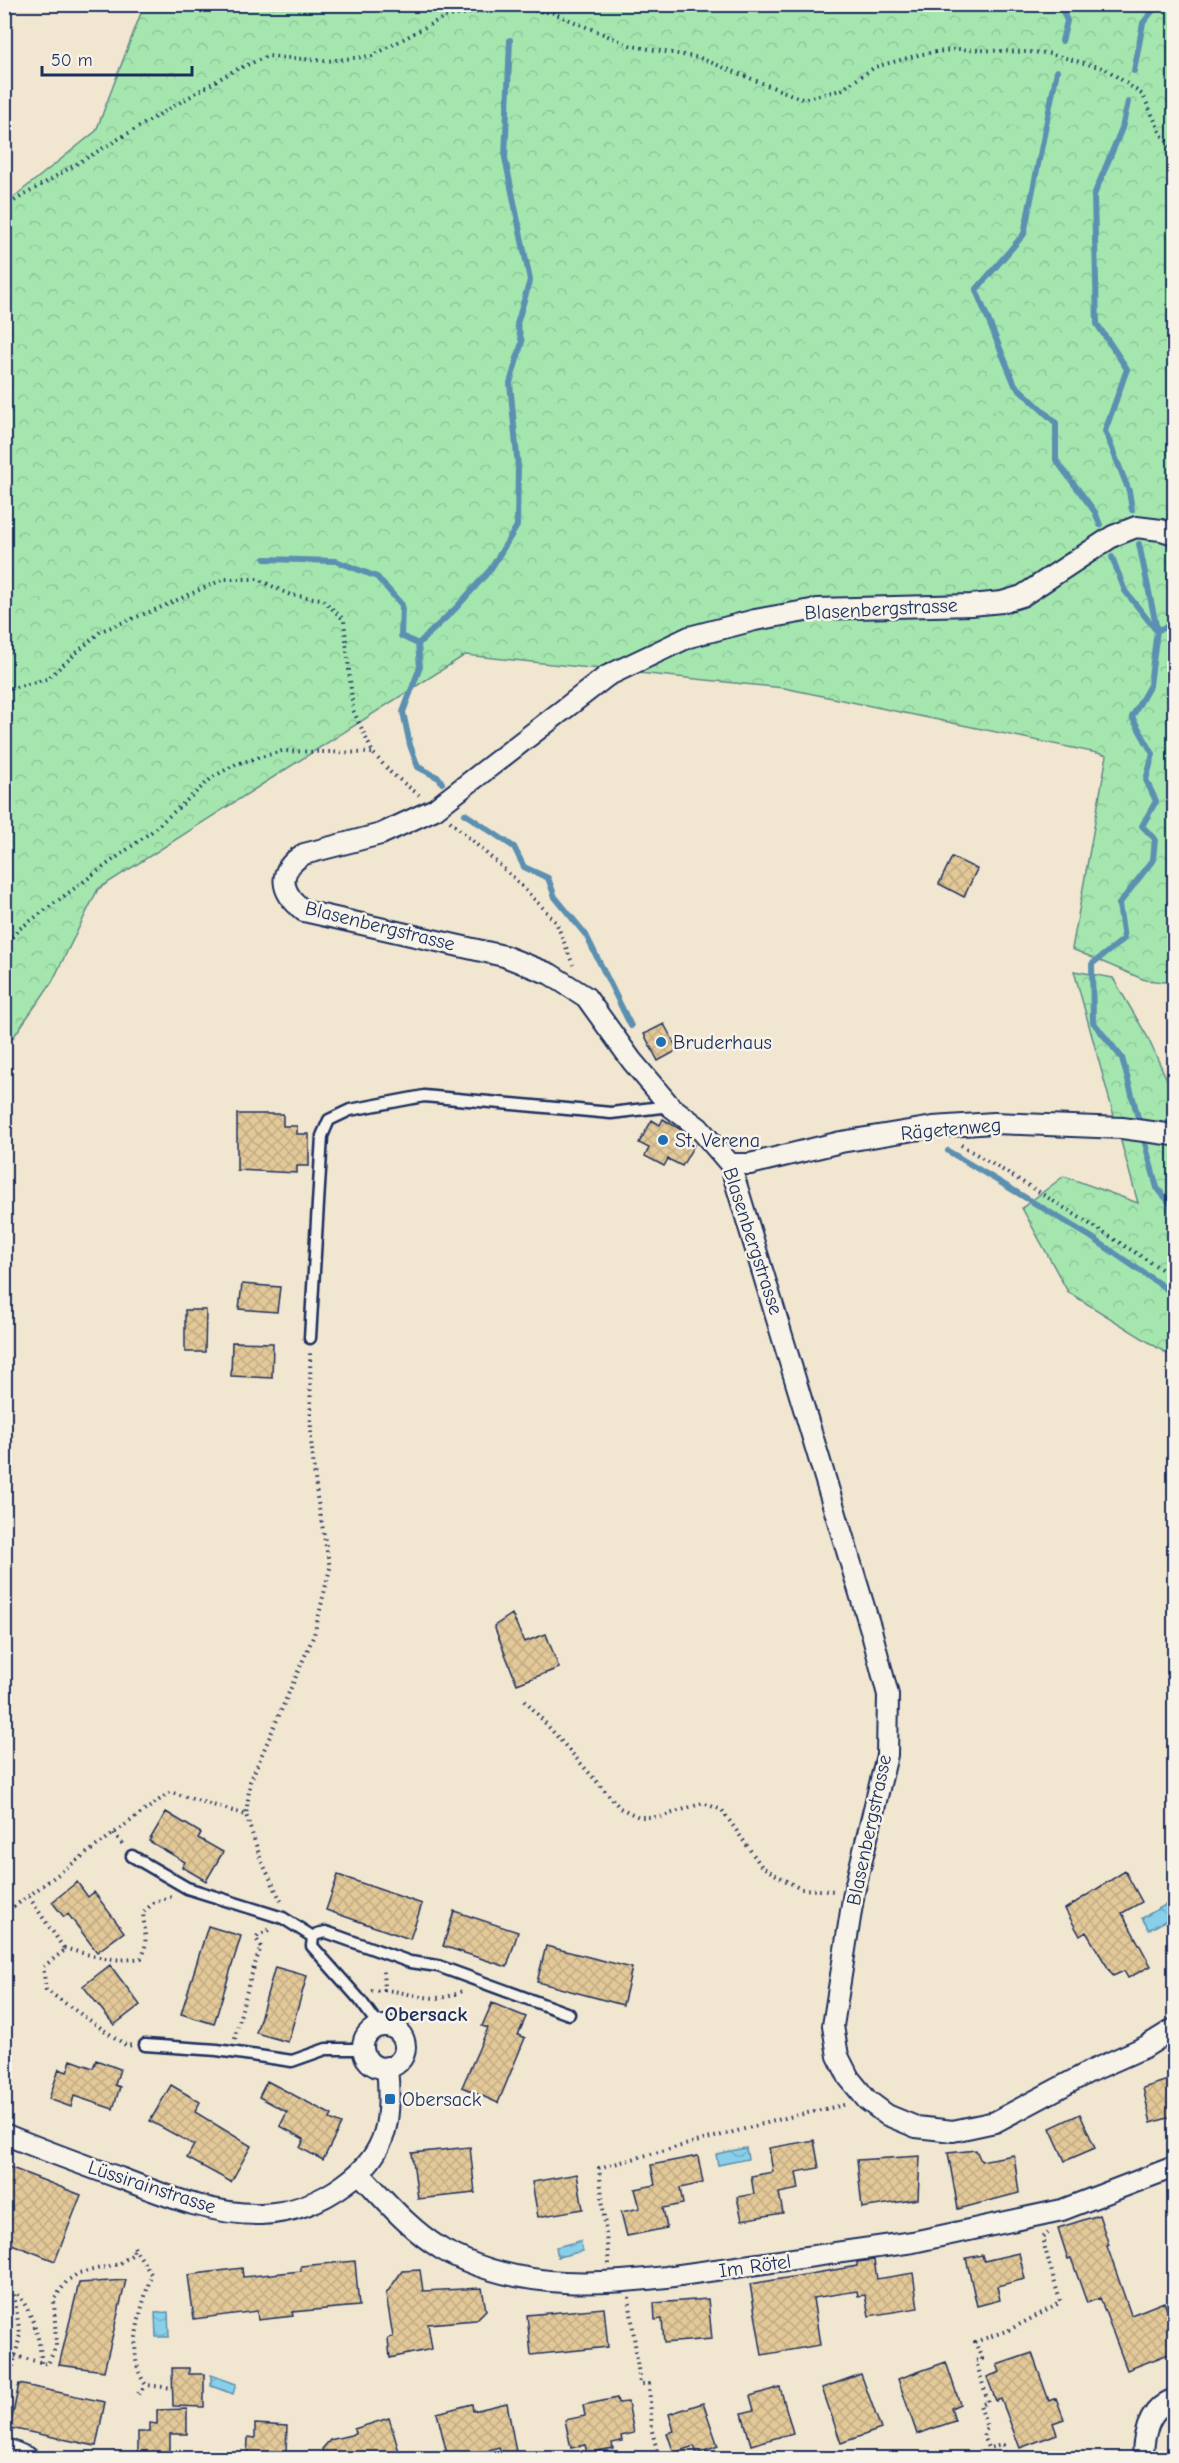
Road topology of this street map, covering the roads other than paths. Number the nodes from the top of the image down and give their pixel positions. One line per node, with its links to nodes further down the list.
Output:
1 (1174, 534): 2 (street, Blasenbergstrasse)
2 (670, 1106): 4 (street, Blasenbergstrasse); 5 (lane)
3 (1166, 1134): 4 (street, Rägetenweg)
4 (730, 1164): 10 (street, Blasenbergstrasse)
5 (310, 1338)
6 (132, 1856): 7 (lane)
7 (313, 1938): 8 (lane); 9 (lane)
8 (569, 2014)
9 (379, 2026): 12 (street); 13 (street)
10 (1174, 2029)
11 (144, 2045): 12 (lane)
12 (363, 2049): 13 (street)
13 (387, 2067): 16 (street, Lüssirainstrasse)
14 (4, 2134): 16 (street, Lüssirainstrasse)
15 (1174, 2167): 16 (street, Im Rötel)
16 (360, 2174)
17 (1174, 2399): 20 (street)
18 (4, 2448): 19 (street)
19 (28, 2458)
20 (1143, 2458)

